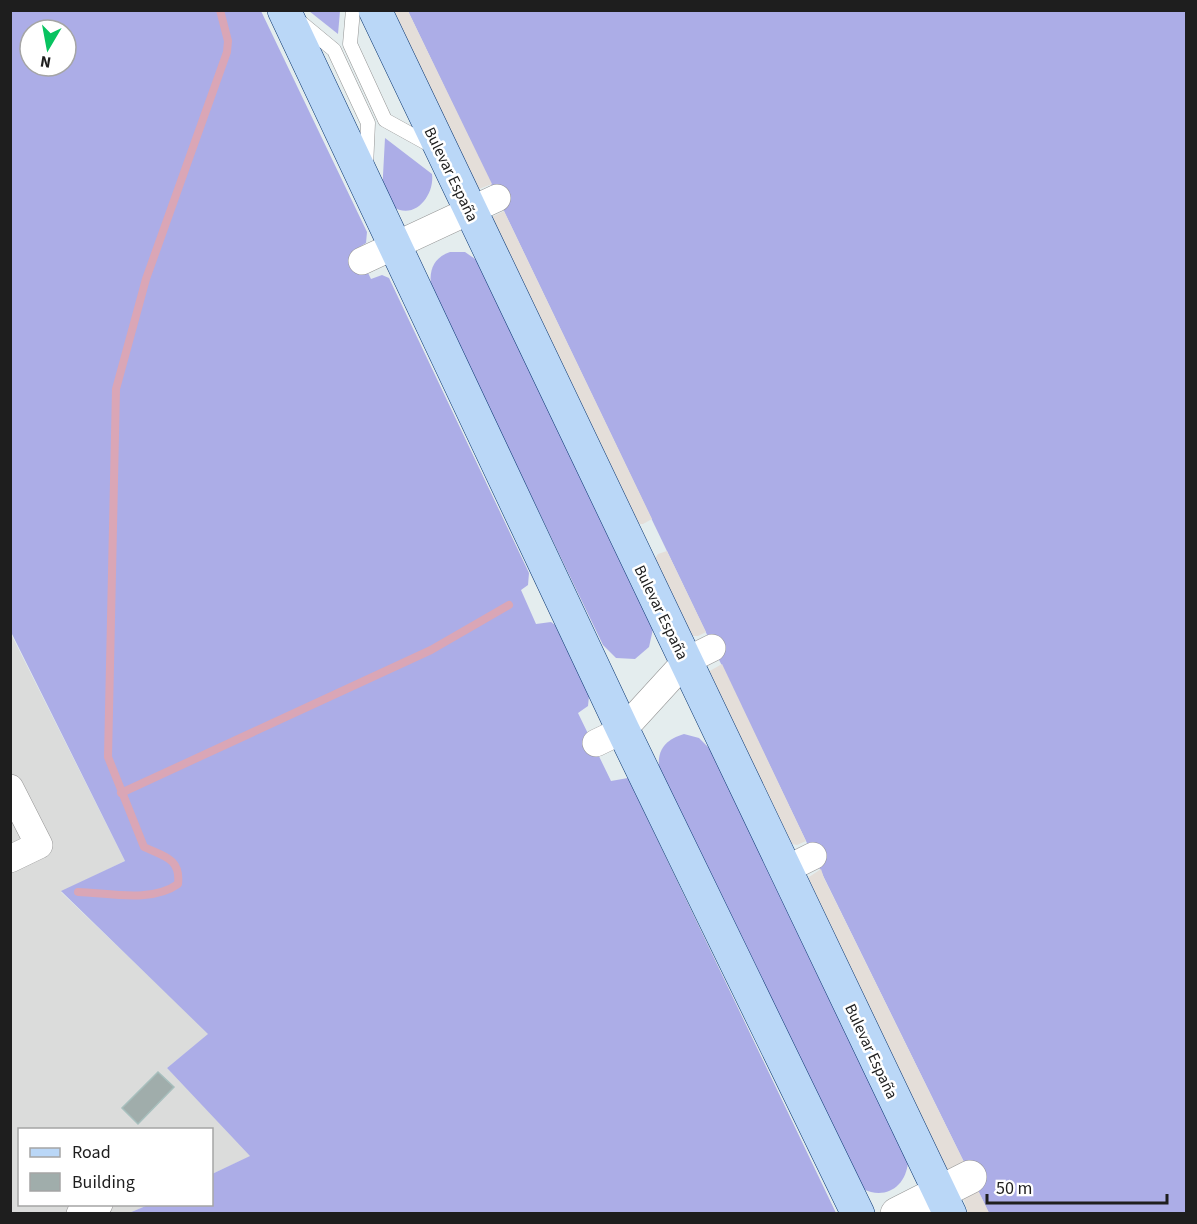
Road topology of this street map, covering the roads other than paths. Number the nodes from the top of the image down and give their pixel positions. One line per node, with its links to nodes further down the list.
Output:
1 (285, 10): 6 (main road)
2 (353, 10): 4 (lane)
3 (375, 10): 4 (main road, Bulevar España)
4 (442, 152): 5 (main road, Bulevar España)
5 (483, 204): 6 (street); 8 (main road, Bulevar España)
6 (395, 245): 7 (street); 9 (main road)
7 (362, 261)
8 (699, 655): 9 (street); 13 (main road, Bulevar España)
9 (610, 736): 16 (main road)
10 (10, 788): 11 (street)
11 (10, 859)
12 (970, 1177): 13 (street)
13 (944, 1203): 17 (street)
14 (95, 1206): 15 (street)
15 (80, 1214)
16 (858, 1214)
17 (897, 1214)

